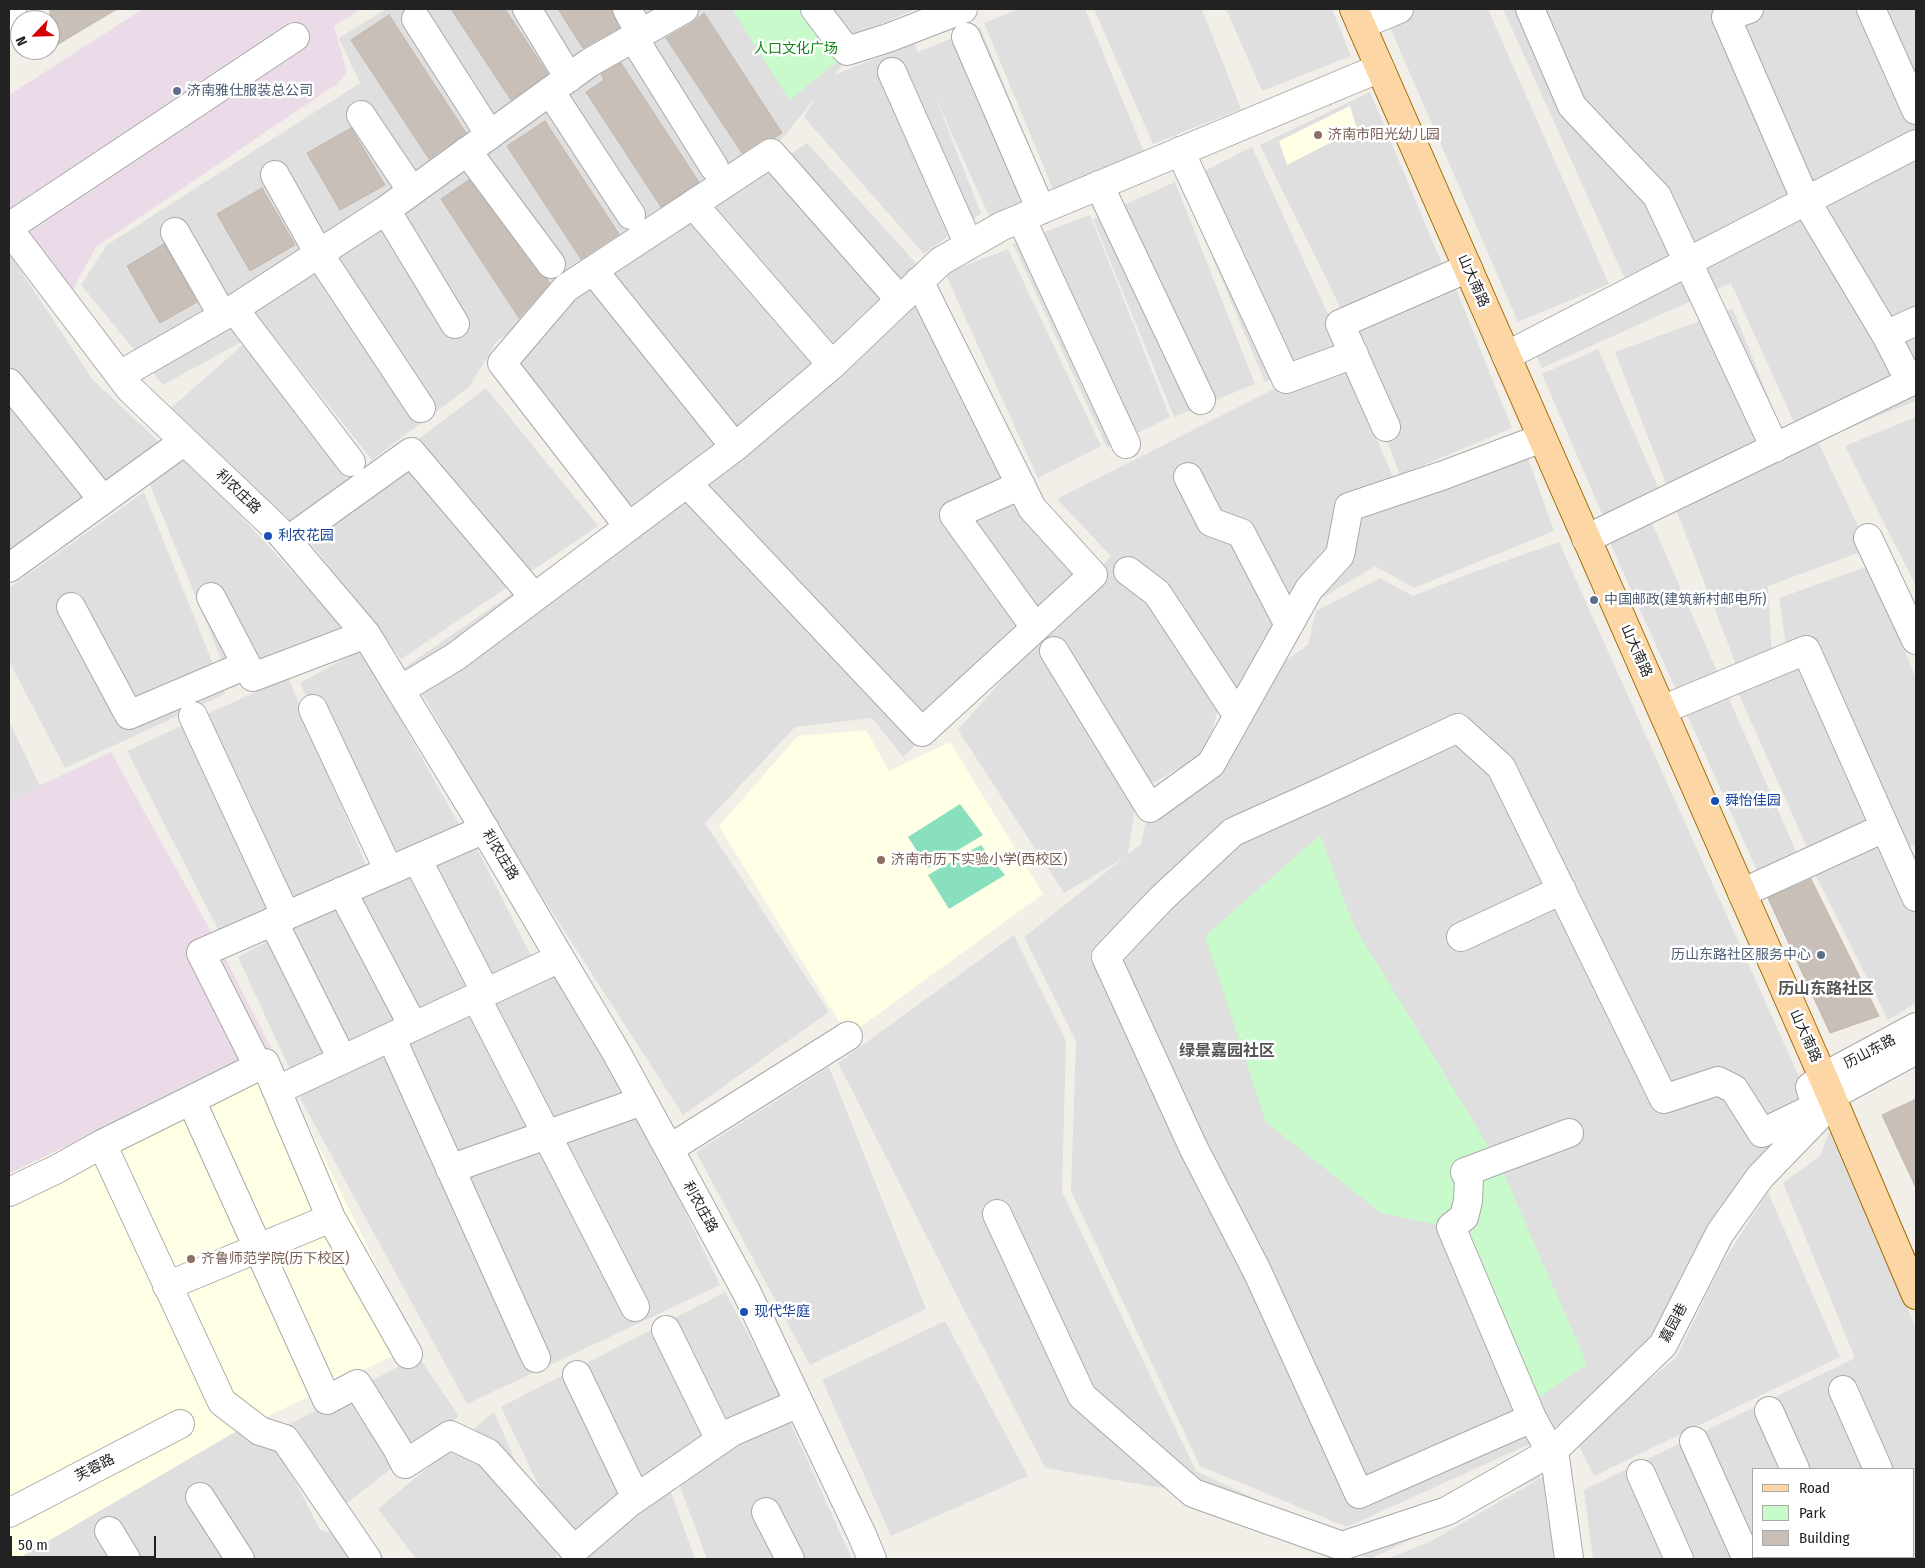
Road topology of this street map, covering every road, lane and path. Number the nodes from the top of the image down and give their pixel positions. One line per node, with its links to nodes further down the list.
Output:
1 (12, 9): 12 (street)
2 (527, 9): 19 (street)
3 (627, 9): 14 (street)
4 (684, 9): 14 (street)
5 (816, 9): 6 (street)
6 (962, 9)
7 (1399, 9): 11 (street)
8 (1530, 9): 40 (street)
9 (1749, 9): 30 (street)
10 (1871, 9): 20 (street)
11 (1357, 17): 17 (main road, 山大南路)
12 (9, 19)
13 (416, 19): 22 (street)
14 (637, 35): 19 (street); 26 (street)
15 (295, 37): 35 (street)
16 (966, 37): 33 (street)
17 (1380, 68): 25 (street); 42 (main road, 山大南路)
18 (892, 72): 38 (street)
19 (559, 84): 22 (street); 34 (street)
20 (1916, 110)
21 (361, 115): 29 (street)
22 (490, 135): 24 (street)
23 (1916, 144): 30 (street)
24 (467, 151): 29 (street); 41 (street)
25 (1180, 151): 28 (street); 49 (street)
26 (714, 167)
27 (275, 175): 39 (street)
28 (1100, 185): 33 (street); 54 (street)
29 (412, 191): 32 (street)
30 (1806, 201): 40 (street); 48 (street)
31 (693, 204): 43 (street); 44 (street); 51 (street)
32 (386, 210): 39 (street); 47 (street)
33 (1031, 214): 38 (street); 58 (street)
34 (631, 215)
35 (9, 227)
36 (9, 232): 52 (street, 利农庄路)
37 (175, 232): 45 (street)
38 (969, 245): 44 (street)
39 (319, 254): 45 (street); 55 (street)
40 (1687, 262): 50 (street); 61 (street)
41 (551, 264)
42 (1468, 268): 49 (street); 50 (main road, 山大南路)
43 (593, 270): 60 (street); 67 (street)
44 (909, 291): 51 (street); 65 (street)
45 (229, 313): 52 (street); 62 (street)
46 (1916, 321): 48 (street)
47 (455, 324)
48 (1886, 335): 61 (street)
49 (1354, 354): 56 (street)
50 (1506, 356): 57 (main road, 山大南路)
51 (832, 364): 60 (street)
52 (120, 376): 70 (street, 利农庄路)
53 (9, 383): 66 (street)
54 (1200, 400)
55 (421, 408)
56 (1386, 427)
57 (1542, 438): 68 (main road, 山大南路); 77 (street)
58 (1126, 444)
59 (179, 445): 66 (street)
60 (735, 448): 64 (street)
61 (1774, 448): 68 (street)
62 (351, 462)
63 (1188, 477): 77 (street)
64 (687, 484): 65 (street); 67 (street)
65 (1020, 485): 76 (street)
66 (102, 500): 71 (street)
67 (629, 527): 74 (street)
68 (1586, 538): 84 (main road, 山大南路)
69 (1868, 538): 79 (street)
70 (287, 542): 74 (street); 78 (street, 利农庄路)
71 (13, 558)
72 (1128, 571): 86 (street)
73 (211, 597): 81 (street)
74 (534, 597): 82 (street)
75 (71, 607): 81 (street)
76 (1032, 623)
77 (1289, 625): 86 (street)
78 (366, 634): 81 (street); 82 (street, 利农庄路)
79 (1916, 640)
80 (1054, 651): 86 (street)
81 (246, 665)
82 (400, 690): 88 (street, 利农庄路)
83 (313, 709): 90 (street)
84 (1662, 710): 87 (street); 93 (main road, 山大南路)
85 (193, 716): 95 (street)
86 (1238, 716)
87 (1884, 828): 93 (street); 94 (street)
88 (485, 829): 89 (street); 97 (street, 利农庄路)
89 (417, 858): 90 (street); 98 (street)
90 (389, 870): 92 (street)
91 (1562, 890): 96 (street); 106 (street); 128 (street)
92 (342, 891): 95 (street); 100 (street)
93 (1742, 894): 106 (main road, 山大南路)
94 (1916, 897)
95 (279, 919): 103 (street); 104 (street)
96 (1460, 936)
97 (560, 958): 98 (street); 108 (street, 利农庄路)
98 (481, 995): 100 (street); 110 (street)
99 (1916, 1027): 106 (street, 历山东路)
100 (402, 1032): 103 (street); 113 (street)
101 (848, 1036): 112 (street)
102 (1916, 1050): 106 (street, 历山东路)
103 (342, 1059): 105 (street)
104 (258, 1066): 107 (street); 116 (street)
105 (282, 1088)
106 (1824, 1097): 119 (main road, 山大南路); 132 (street, 嘉园巷)
107 (191, 1100): 111 (street); 117 (street)
108 (642, 1101): 110 (street); 112 (street, 利农庄路)
109 (1570, 1133): 128 (street)
110 (546, 1135): 113 (street); 120 (street)
111 (102, 1144): 114 (street); 118 (street)
112 (669, 1149): 126 (street, 利农庄路)
113 (450, 1168): 123 (street)
114 (9, 1192)
115 (997, 1214): 132 (street, 嘉园巷)
116 (331, 1218): 117 (street); 122 (street)
117 (258, 1247): 118 (street); 137 (street)
118 (167, 1286): 145 (street)
119 (1916, 1295)
120 (635, 1307)
121 (666, 1330): 130 (street)
122 (408, 1354)
123 (536, 1358)
124 (577, 1375): 137 (street)
125 (1843, 1390): 134 (street)
126 (799, 1403): 130 (street); 147 (street, 利农庄路)
127 (1769, 1411): 133 (street)
128 (1532, 1418): 132 (street)
129 (180, 1424): 138 (street, 芙蓉路)
130 (720, 1440): 137 (street)
131 (1694, 1442): 150 (street)
132 (1554, 1450): 148 (street)
133 (1795, 1468)
134 (1878, 1468)
135 (1641, 1474): 149 (street)
136 (200, 1497): 144 (street)
137 (636, 1498)
138 (9, 1512)
139 (766, 1512): 146 (street)
140 (109, 1531): 143 (street)
141 (1915, 1550): 142 (street)
142 (1916, 1558)
143 (126, 1559)
144 (240, 1559)
145 (367, 1559)
146 (790, 1559)
147 (872, 1559)
148 (1569, 1559)
149 (1679, 1559)
150 (1747, 1559)

